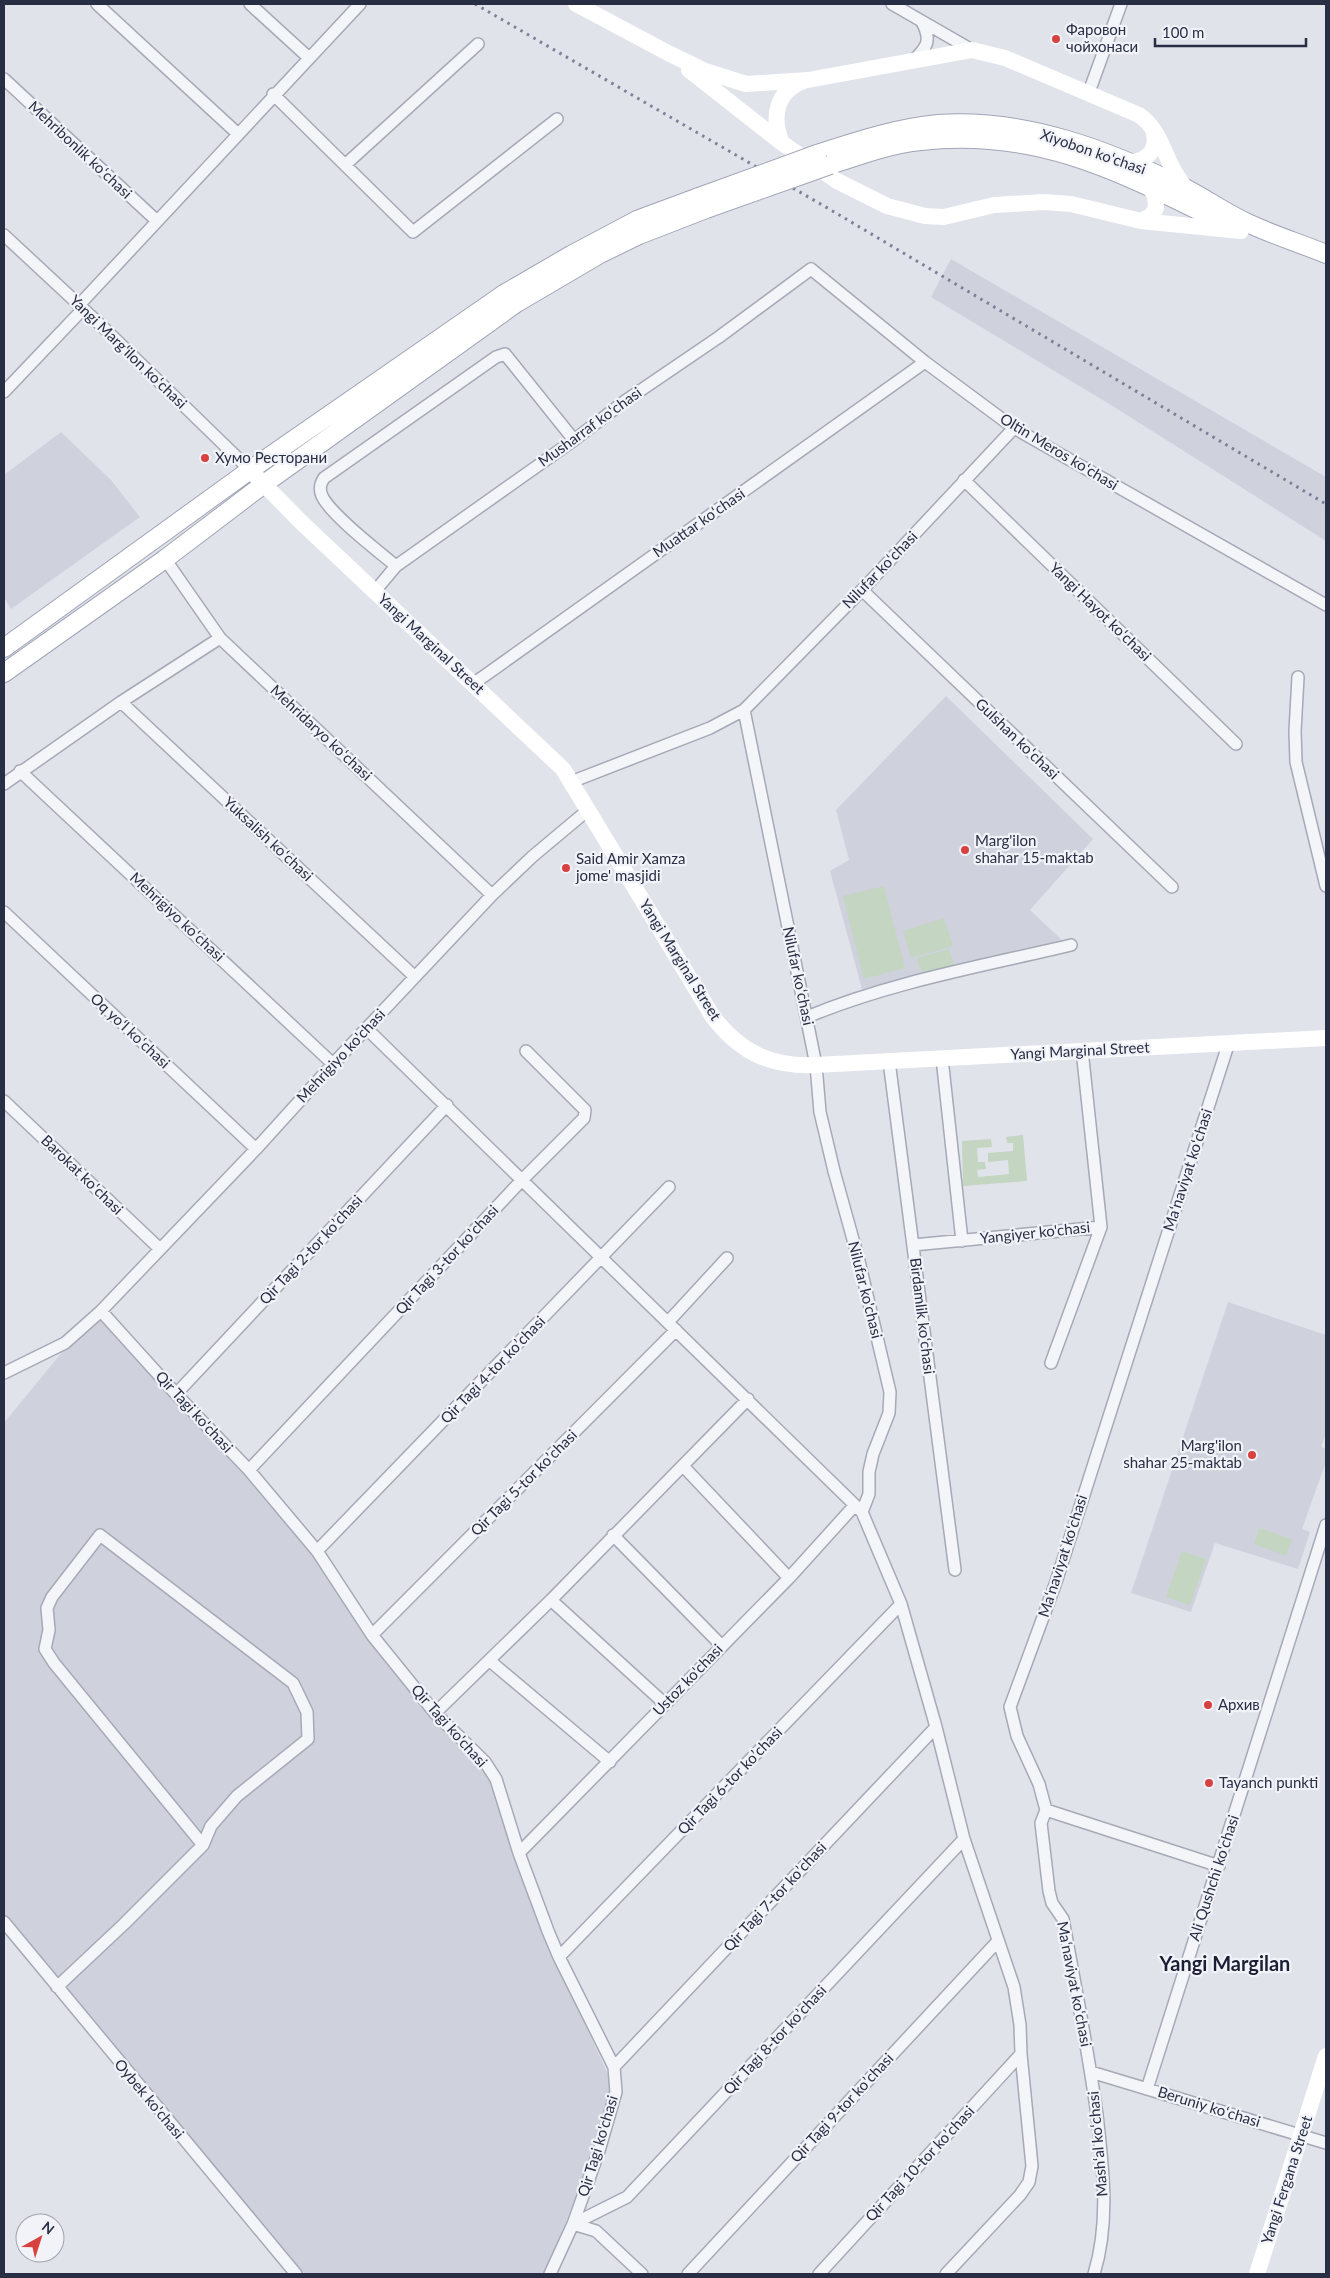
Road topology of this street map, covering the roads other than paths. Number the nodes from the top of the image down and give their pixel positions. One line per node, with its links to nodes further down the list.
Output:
1 (97, 4): 19 (street)
2 (250, 4): 11 (street)
3 (360, 4): 11 (street)
4 (576, 4): 10 (main road)
5 (892, 4): 7 (street)
6 (1121, 4): 15 (street)
7 (922, 22): 9 (street); 12 (street)
8 (478, 44): 23 (street)
9 (972, 50): 12 (main road); 15 (main road)
10 (668, 54): 14 (main road); 20 (main road)
11 (308, 57): 16 (street)
12 (913, 61): 14 (main road)
13 (4, 79): 27 (street, Mehribonlik koʻchasi)
14 (808, 80): 20 (main road)
15 (1089, 92): 18 (main road)
16 (273, 94): 19 (street); 23 (street)
17 (557, 119): 23 (street)
18 (1151, 125): 22 (main road); 25 (main road)
19 (237, 133): 27 (street)
20 (782, 143): 28 (main road)
21 (823, 160): 22 (main road, Xiyobon koʻchasi); 24 (main road, Xiyobon koʻchasi); 26 (main road, bridge)
22 (1130, 162): 25 (main road, Xiyobon koʻchasi)
23 (345, 165)
24 (1148, 185): 28 (main road); 29 (main road, Xiyobon koʻchasi)
25 (1186, 189): 31 (main road, Xiyobon koʻchasi)
26 (703, 203): 39 (main road); 41 (main road)
27 (156, 221): 34 (street)
28 (1141, 221): 29 (main road)
29 (1241, 231): 32 (main road, Xiyobon koʻchasi)
30 (4, 235): 34 (street, Yangi Margʻilon koʻchasi)
31 (1326, 254)
32 (1326, 265)
33 (811, 269): 35 (street, Oltin Meros koʻchasi); 38 (street, Musharraf koʻchasi)
34 (81, 307): 36 (street); 39 (street, Yangi Margʻilon koʻchasi)
35 (925, 362): 37 (street, Oltin Meros koʻchasi); 51 (street, Muattar koʻchasi)
36 (4, 392)
37 (1014, 428): 40 (street, Nilufar koʻchasi); 46 (street, Oltin Meros koʻchasi)
38 (574, 440): 43 (street, Musharraf koʻchasi); 43 (street)
39 (250, 470): 41 (main road, Yangi Marginal Street); 48 (main road)
40 (964, 480): 44 (street, Nilufar koʻchasi); 54 (street, Yangi Hayot koʻchasi)
41 (264, 484): 42 (main road); 45 (main road, Yangi Marginal Street)
42 (165, 559): 47 (street, Mehridaryo koʻchasi); 49 (main road)
43 (396, 566): 45 (street, Musharraf koʻchasi)
44 (862, 590): 53 (street, Nilufar koʻchasi); 60 (street, Gulshan koʻchasi)
45 (374, 591): 51 (main road, Yangi Marginal Street)
46 (1326, 605)
47 (220, 638): 52 (street); 61 (street, Mehridaryo koʻchasi)
48 (4, 648)
49 (4, 673)
50 (1298, 677): 59 (street)
51 (473, 684): 56 (main road, Yangi Marginal Street)
52 (120, 702): 55 (street); 64 (street, Yuksalish koʻchasi)
53 (744, 710): 56 (street, Nilufar koʻchasi); 65 (street, Nilufar koʻchasi)
54 (1236, 744)
55 (20, 771): 57 (street); 73 (street, Mehrigiyo koʻchasi)
56 (571, 782): 58 (main road, Yangi Marginal Street)
57 (4, 784)
58 (588, 810): 61 (street, Mehrigiyo ko'chasi); 74 (main road, Yangi Marginal Street)
59 (1326, 886)
60 (1172, 887)
61 (492, 895): 64 (street, Mehrigiyo ko'chasi)
62 (4, 912): 77 (street, Oq yoʻl koʻchasi)
63 (1071, 945): 65 (street)
64 (415, 977): 66 (street, Mehrigiyo ko'chasi)
65 (807, 1017): 74 (street, Nilufar koʻchasi)
66 (366, 1028): 73 (street, Mehrigiyo ko'chasi); 76 (street)
67 (1326, 1038): 68 (main road, Yangi Marginal Street)
68 (1229, 1042): 69 (main road, Yangi Marginal Street); 109 (street, Maʻnaviyat koʻchasi)
69 (1082, 1050): 71 (main road, Yangi Marginal Street); 80 (street, Yangiyer ko'chasi)
70 (526, 1051): 78 (street, Qir Tagi 3-tor koʼchasi)
71 (942, 1058): 72 (main road, Yangi Marginal Street); 81 (street)
72 (890, 1061): 74 (main road, Yangi Marginal Street); 82 (street, Birdamlik koʻchasi)
73 (333, 1064): 77 (street, Mehrigiyo ko'chasi)
74 (816, 1065): 94 (street, Nilufar ko'chasi)
75 (4, 1101): 83 (street, Barokat koʻchasi)
76 (446, 1105): 78 (street); 90 (street, Qir Tagi 2-tor koʼchasi)
77 (256, 1149): 83 (street, Mehrigiyo ko'chasi)
78 (521, 1181): 84 (street); 93 (street, Qir Tagi 3-tor koʼchasi)
79 (668, 1187): 84 (street, Qir Tagi 4-tor koʼchasi)
80 (1101, 1227): 81 (street, Yangiyer ko'chasi); 88 (street)
81 (962, 1241): 82 (street, Yangiyer ko'chasi)
82 (913, 1245): 98 (street, Birdamlik koʻchasi)
83 (160, 1249): 86 (street, Mehrigiyo ko'chasi)
84 (601, 1258): 87 (street); 97 (street, Qir Tagi 4-tor koʼchasi)
85 (728, 1258): 87 (street, Qir Tagi 5-tor koʼchasi)
86 (101, 1311): 89 (street, Mehrigiyo ko'chasi); 90 (street, Qir Tagi ko'chasi)
87 (672, 1326): 91 (street); 102 (street, Qir Tagi 5-tor koʼchasi)
88 (1051, 1363)
89 (4, 1373)
90 (176, 1394): 93 (street, Qir Tagi ko'chasi)
91 (748, 1400): 92 (street); 94 (street)
92 (684, 1466): 96 (street); 99 (street)
93 (249, 1470): 97 (street, Qir Tagi ko'chasi)
94 (859, 1509): 99 (street, Ustoz ko'chasi); 101 (street)
95 (1326, 1525): 113 (street, Ali Qushchi koʻchasi)
96 (613, 1535): 100 (street); 103 (street)
97 (317, 1551): 102 (street, Qir Tagi ko'chasi)
98 (955, 1570)
99 (789, 1578): 103 (street, Ustoz ko'chasi)
100 (551, 1600): 104 (street); 105 (street)
101 (901, 1604): 107 (street); 116 (street, Qir Tagi 6-tor koʼchasi)
102 (372, 1635): 106 (street, Qir Tagi ko'chasi)
103 (721, 1645): 105 (street, Ustoz ko'chasi)
104 (490, 1661): 106 (street); 108 (street)
105 (665, 1704): 108 (street, Ustoz ko'chasi)
106 (435, 1713): 112 (street, Qir Tagi ko'chasi)
107 (936, 1727): 110 (street); 120 (street, Qir Tagi 7-tor koʼchasi)
108 (610, 1762): 112 (street, Ustoz ko'chasi)
109 (1046, 1810): 113 (street); 121 (street, Maʻnaviyat koʻchasi)
110 (964, 1839): 115 (street); 125 (street, Qir Tagi 8-tor koʼchasi)
111 (203, 1845): 111 (street); 117 (street)
112 (519, 1853): 116 (street, Qir Tagi ko'chasi)
113 (1219, 1866): 122 (street, Ali Qushchi koʻchasi)
114 (4, 1922): 117 (street, Oybek ko'chasi)
115 (997, 1942): 118 (street); 129 (street, Qir Tagi 9-tor koʼchasi)
116 (559, 1957): 120 (street, Qir Tagi ko'chasi)
117 (57, 1987): 126 (street, Oybek ko'chasi)
118 (1021, 2054): 130 (street, Qir Tagi 10-tor koʼchasi); 131 (street)
119 (1326, 2056): 123 (main road, Yangi Fergana Street)
120 (614, 2067): 125 (street, Qir Tagi ko'chasi)
121 (1091, 2072): 122 (street, Beruniy koʻchasi); 132 (street, Mashʻal koʻchasi)
122 (1147, 2089): 123 (street, Beruniy koʻchasi)
123 (1301, 2136): 124 (street, Beruniy koʻchasi); 133 (main road, Yangi Fergana Street)
124 (1326, 2144)
125 (573, 2224): 127 (street, Qir Tagi ko'chasi); 128 (street)
126 (296, 2274)
127 (550, 2274)
128 (642, 2274)
129 (688, 2274)
130 (819, 2274)
131 (946, 2274)
132 (1094, 2274)
133 (1257, 2274)

